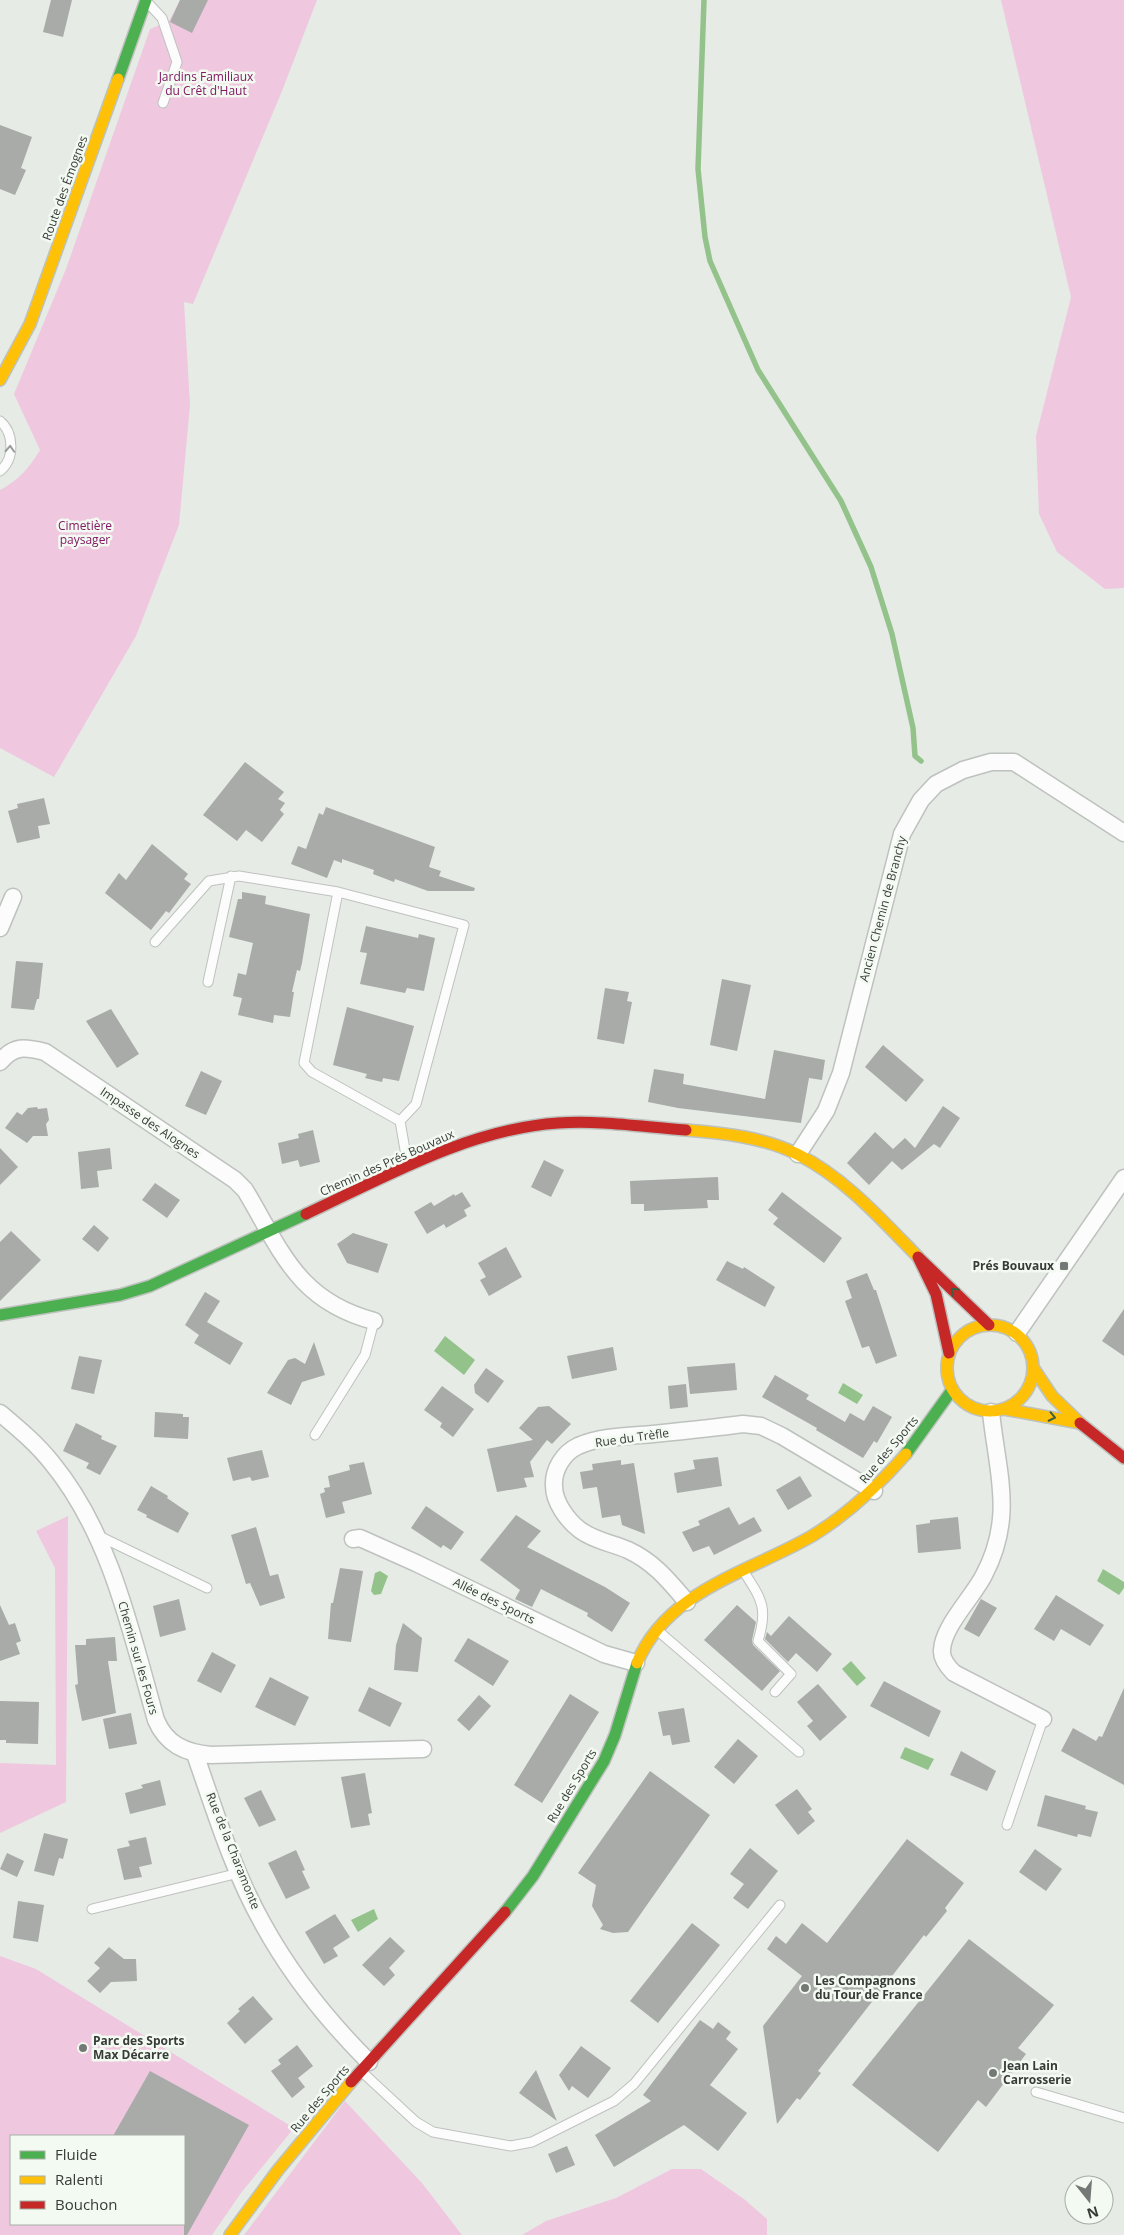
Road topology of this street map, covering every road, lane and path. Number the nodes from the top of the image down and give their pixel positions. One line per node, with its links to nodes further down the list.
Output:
1 (146, 0): 2 (lane); 3 (street, Route des Émognes)
2 (163, 103)
3 (0, 380)
4 (0, 421): 5 (lane, one-way to 4)
5 (0, 471)
6 (1124, 833): 15 (street, Ancien Chemin de Branchy)
7 (231, 876): 8 (lane); 11 (lane); 12 (lane)
8 (338, 892): 14 (lane); 14 (lane)
9 (13, 897): 10 (street)
10 (0, 928)
11 (155, 942)
12 (208, 982)
13 (3, 1052): 18 (street, Impasse des Alognes)
14 (400, 1121): 16 (lane)
15 (798, 1154): 16 (street, Chemin des Prés Bouvaux); 19 (street, Chemin des Prés Bouvaux)
16 (408, 1167): 18 (street, Chemin des Prés Bouvaux)
17 (1124, 1178): 23 (street)
18 (270, 1231): 20 (street, Chemin des Prés Bouvaux); 21 (street, Impasse des Alognes)
19 (918, 1257): 22 (street, Chemin des Prés Bouvaux, one-way to 19); 24 (street)
20 (0, 1315)
21 (374, 1321): 30 (lane)
22 (990, 1325): 23 (street); 24 (street)
23 (1017, 1334): 25 (street)
24 (949, 1352): 26 (street)
25 (1034, 1369): 27 (street); 29 (street)
26 (952, 1390): 27 (street); 32 (street, Rue des Sports)
27 (997, 1410): 29 (street, one-way to 29); 41 (street)
28 (0, 1413): 33 (street, Chemin sur les Fours)
29 (1080, 1423): 31 (street)
30 (316, 1435)
31 (1124, 1458)
32 (874, 1491): 35 (street, Rue des Sports); 37 (street, Rue du Trèfle)
33 (96, 1535): 36 (lane); 44 (street, Chemin sur les Fours)
34 (353, 1539): 39 (street, Allée des Sports)
35 (744, 1571): 37 (street, Rue des Sports); 40 (lane)
36 (207, 1588)
37 (687, 1602): 38 (street, Rue des Sports)
38 (657, 1630): 39 (street, Rue des Sports); 43 (lane)
39 (636, 1663): 49 (street, Rue des Sports)
40 (774, 1692)
41 (1043, 1719): 45 (lane)
42 (423, 1749): 44 (street, Chemin sur les Fours)
43 (798, 1752)
44 (195, 1754): 46 (street, Rue de la Charamonte)
45 (1007, 1825)
46 (239, 1873): 48 (lane); 49 (street, Rue de la Charamonte)
47 (780, 1905): 49 (lane)
48 (92, 1909)
49 (365, 2066): 52 (street, Rue des Sports)
50 (1036, 2092): 51 (lane)
51 (1124, 2118)
52 (230, 2235)

